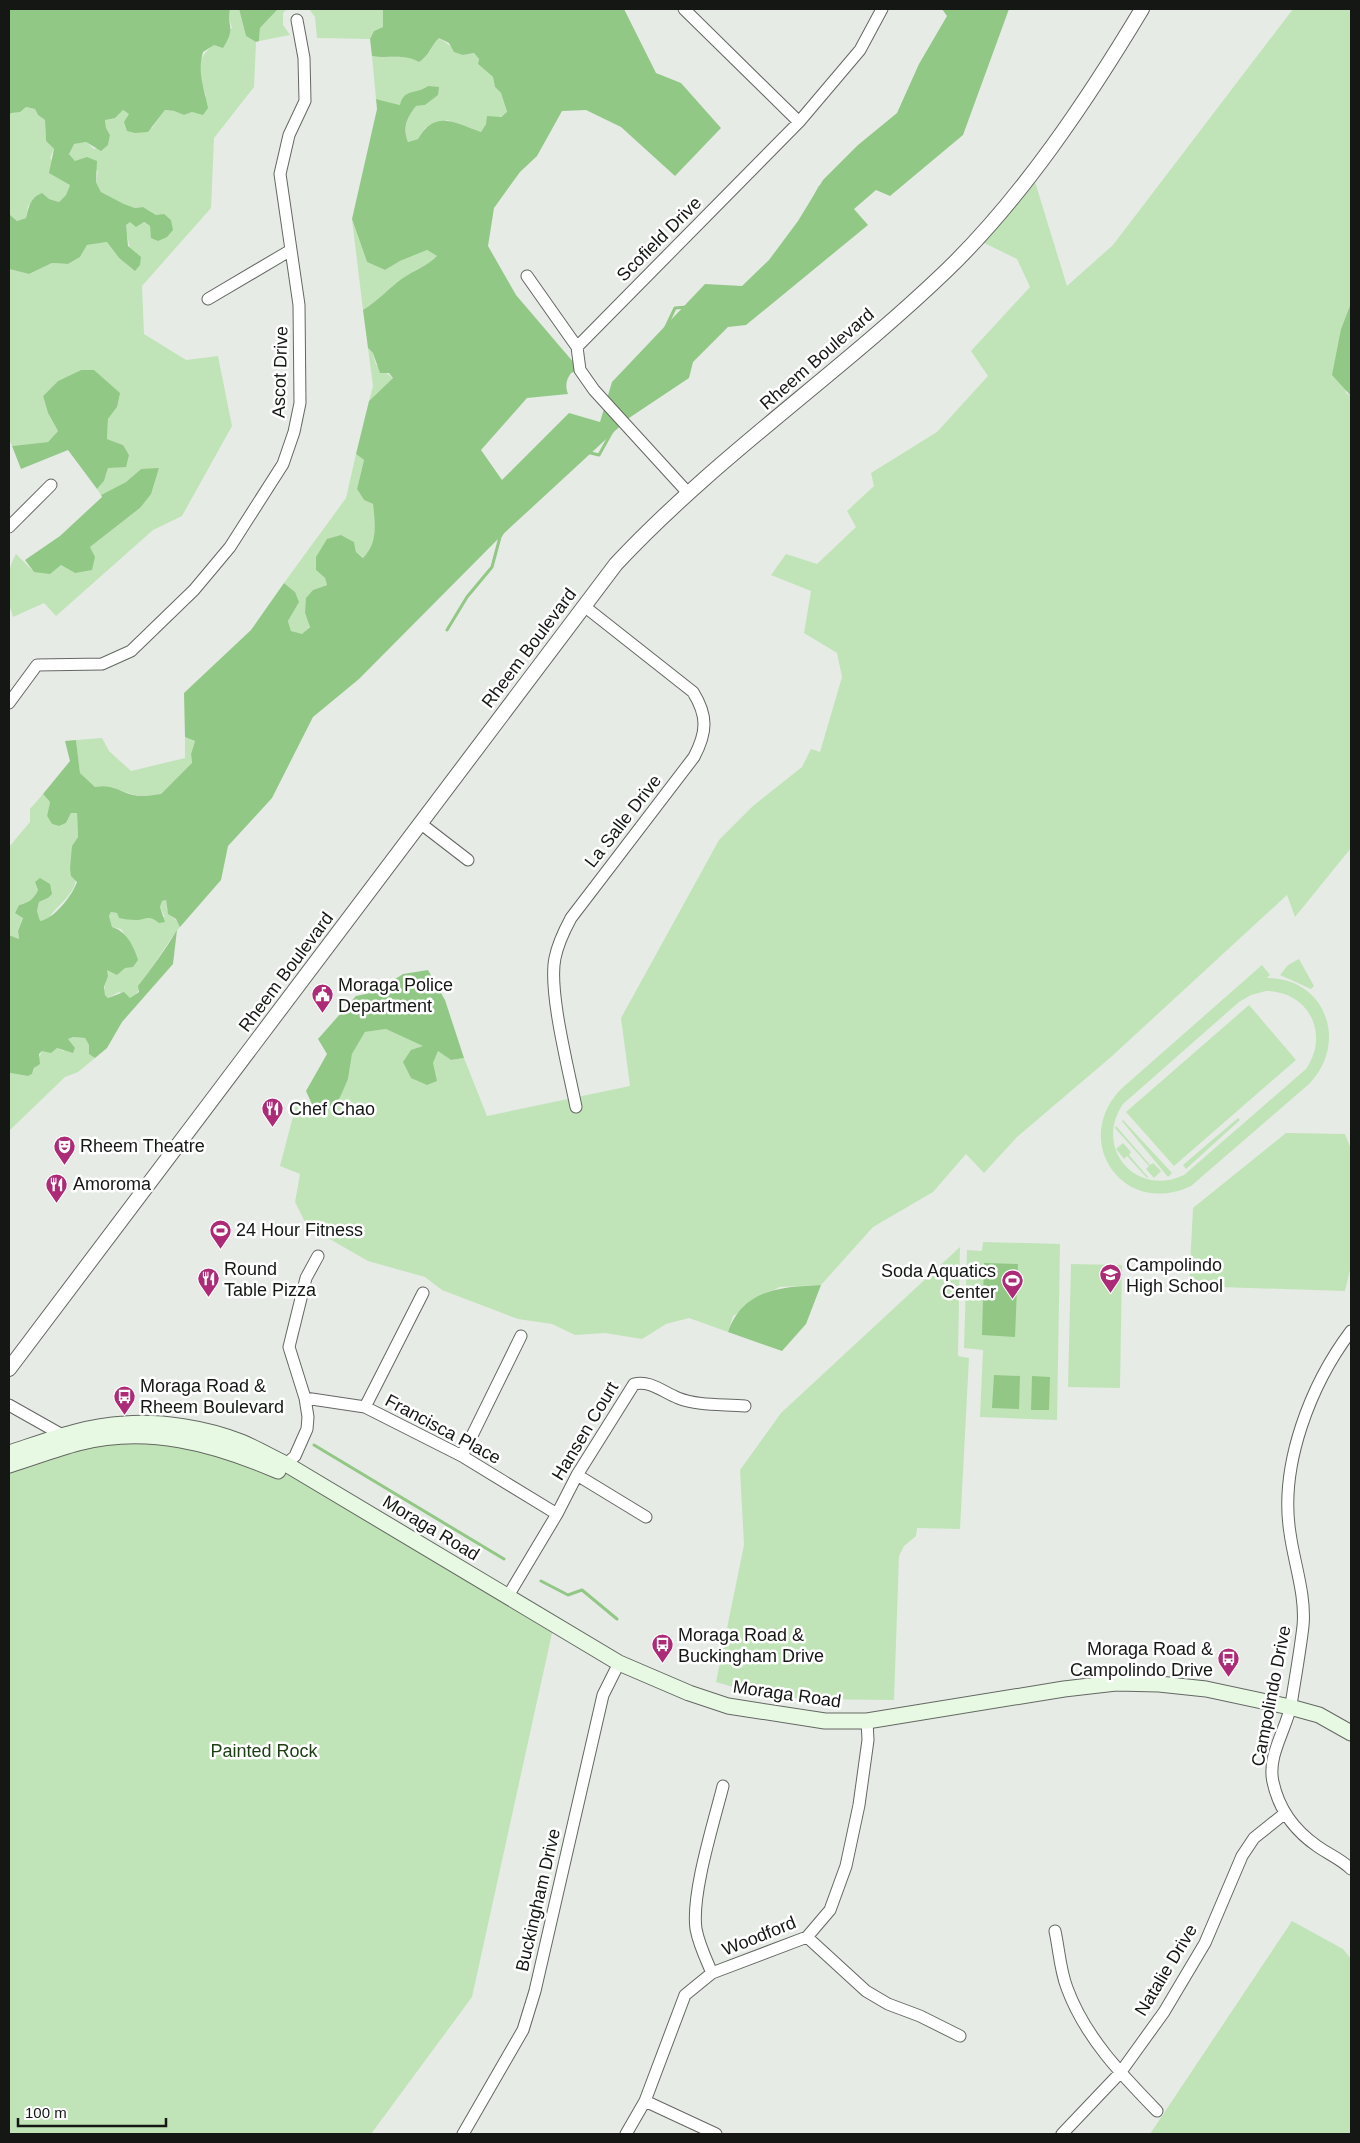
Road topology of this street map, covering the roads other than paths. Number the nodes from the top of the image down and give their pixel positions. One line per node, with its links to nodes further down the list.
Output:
1 (684, 9): 5 (street)
2 (882, 9): 5 (street, Scofield Drive)
3 (1142, 9): 11 (street, Rheem Boulevard)
4 (297, 20): 6 (street, Ascot Drive)
5 (799, 122): 9 (street, Scofield Drive)
6 (291, 250): 8 (street); 14 (street, Ascot Drive)
7 (527, 276): 9 (street)
8 (208, 299)
9 (577, 348): 11 (street)
10 (51, 485): 12 (street)
11 (689, 494): 13 (street, Rheem Boulevard)
12 (9, 527)
13 (584, 606): 15 (street, Rheem Boulevard); 17 (street, La Salle Drive)
14 (9, 703)
15 (420, 823): 16 (street); 22 (street, Rheem Boulevard)
16 (468, 860)
17 (576, 1108)
18 (318, 1256): 23 (street)
19 (424, 1293): 26 (street)
20 (1351, 1331): 38 (street, Campolindo Drive)
21 (521, 1336): 29 (street)
22 (9, 1369)
23 (304, 1398): 26 (street, Francisca Place); 30 (street)
24 (9, 1405): 27 (street)
25 (745, 1406): 32 (street, Hansen Court)
26 (365, 1407): 29 (street, Francisca Place)
27 (64, 1436): 28 (main road, Moraga Road); 30 (main road, Moraga Road)
28 (9, 1453)
29 (462, 1456): 34 (street, Francisca Place)
30 (286, 1464): 33 (main road, Moraga Road)
31 (9, 1465): 33 (main road, Moraga Road)
32 (576, 1475): 34 (street, Hansen Court); 35 (street)
33 (350, 1502): 36 (main road, Moraga Road)
34 (557, 1514): 36 (street, Hansen Court)
35 (646, 1517)
36 (508, 1596): 37 (main road, Moraga Road)
37 (619, 1663): 39 (main road, Moraga Road); 51 (street, Buckingham Drive)
38 (1290, 1707): 39 (main road, Moraga Road); 40 (main road, Moraga Road); 42 (street, Campolindo Drive)
39 (867, 1721): 45 (street, Woodford)
40 (1351, 1733)
41 (723, 1786): 46 (street)
42 (1284, 1814): 43 (street, Campolindo Drive); 48 (street, Natalie Drive)
43 (1351, 1869)
44 (1055, 1931): 48 (street)
45 (807, 1937): 46 (street, Woodford); 47 (street)
46 (712, 1973): 49 (street, Woodford)
47 (960, 2036)
48 (1120, 2073): 50 (street); 54 (street, Natalie Drive)
49 (645, 2101): 52 (street, Woodford); 53 (street)
50 (1157, 2111)
51 (463, 2134)
52 (626, 2134)
53 (716, 2134)
54 (1062, 2134)

